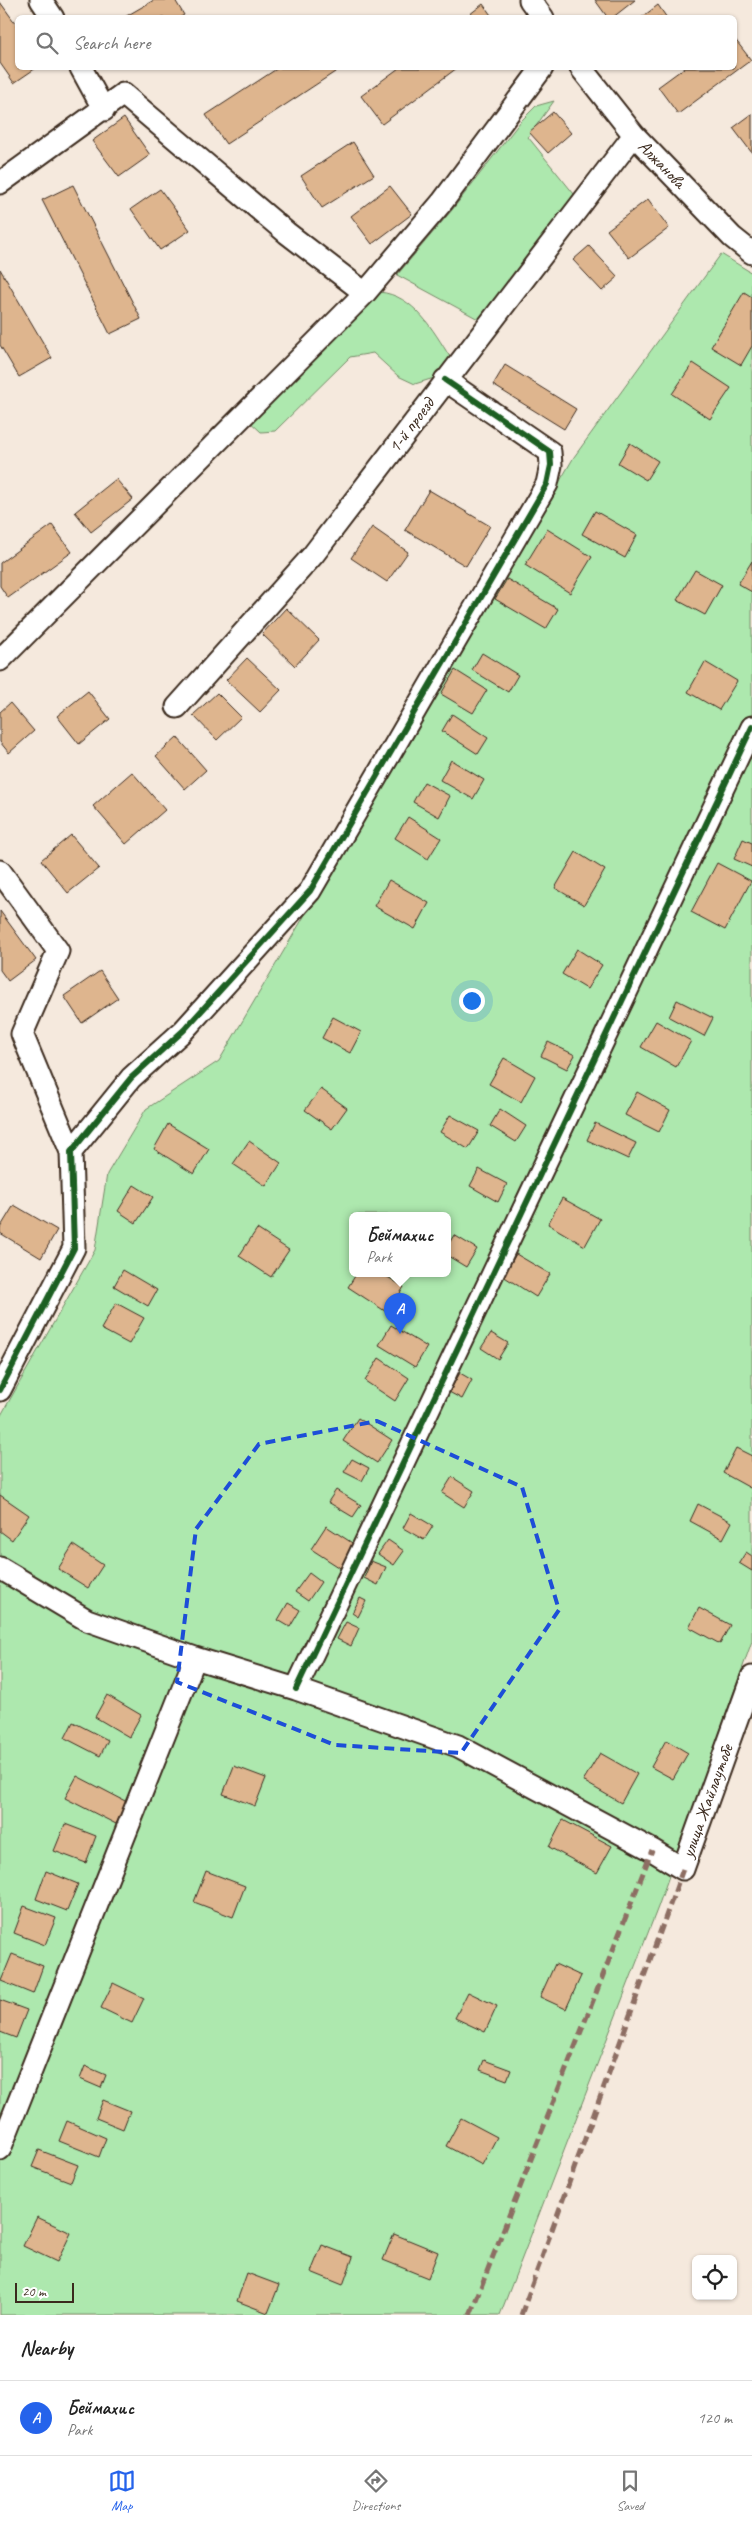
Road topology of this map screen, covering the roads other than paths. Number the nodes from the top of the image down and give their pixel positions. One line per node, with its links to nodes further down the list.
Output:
1 (42, 0): 3 (street)
2 (530, 0): 4 (street)
3 (51, 15)
4 (541, 15)
5 (82, 70): 8 (street)
6 (541, 70): 12 (street)
7 (583, 70): 9 (street, Алжанова)
8 (104, 110): 10 (street); 12 (street)
9 (634, 135): 11 (street, Алжанова); 13 (street, 1-й проезд)
10 (0, 183)
11 (752, 253)
12 (365, 293): 14 (street)
13 (445, 380): 15 (street, 1-й проезд); 18 (street)
14 (0, 660)
15 (177, 707)
16 (752, 727): 23 (street)
17 (0, 871): 18 (street)
18 (71, 1152): 19 (street)
19 (0, 1390)
20 (0, 1568): 21 (street)
21 (195, 1658): 23 (street); 24 (street)
22 (752, 1677): 23 (street, улица Жайлаутобе)
23 (296, 1689)
24 (0, 2150)

